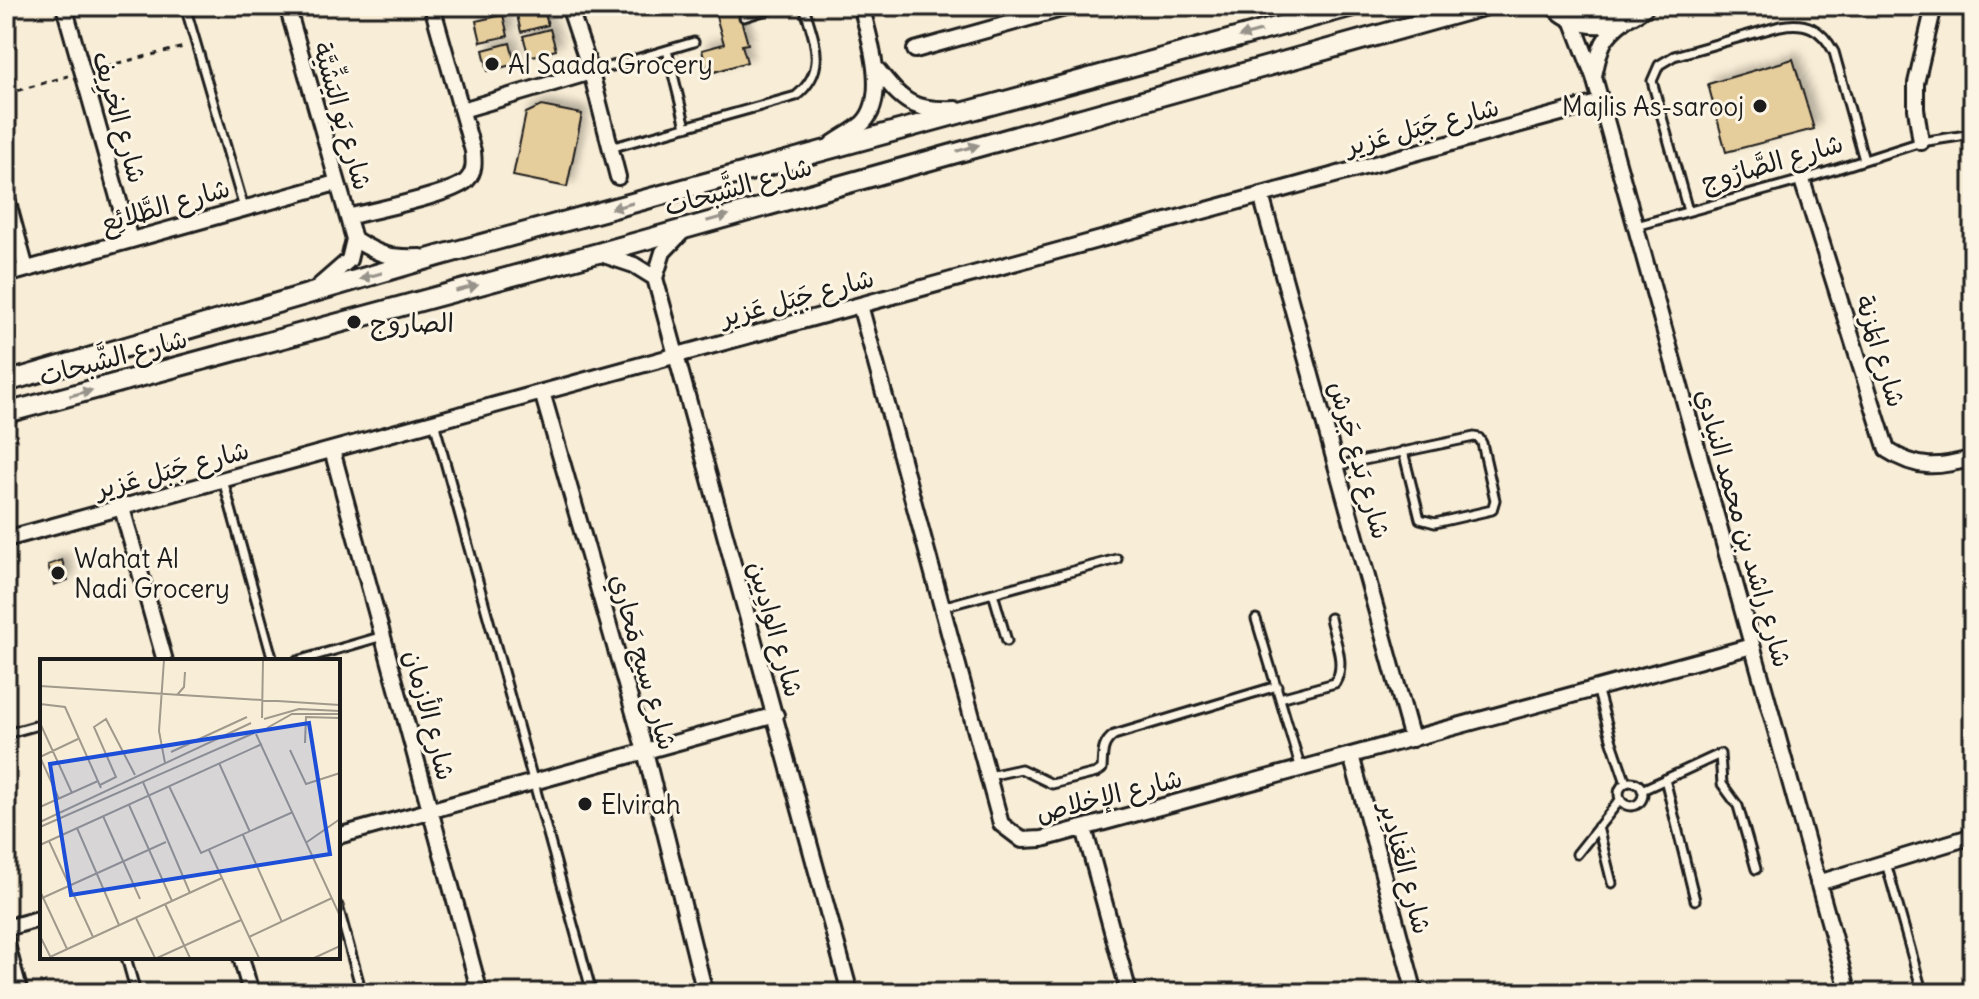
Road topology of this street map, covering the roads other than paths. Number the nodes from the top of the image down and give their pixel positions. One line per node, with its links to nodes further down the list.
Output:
1 (64, 6): 42 (street, شارع الخرِيف)
2 (185, 6): 36 (lane)
3 (287, 6): 33 (street, شارع يَو اليَشِّيَّة)
4 (432, 6): 24 (street)
5 (569, 6): 20 (street)
6 (779, 6): 15 (lane)
7 (804, 6): 25 (lane)
8 (861, 6): 19 (street)
9 (1072, 6): 18 (street)
10 (1353, 6): 23 (street, شارع الشَّبحات, one-way to 23)
11 (1483, 6): 40 (street, شارع الشَّبحات, one-way to 11)
12 (1934, 6): 27 (street)
13 (1556, 10): 14 (street); 21 (street, شارع راشد بن محمد النيادي)
14 (1637, 11): 21 (street)
15 (744, 17)
16 (694, 42): 17 (lane)
17 (667, 50): 20 (lane); 25 (lane)
18 (915, 50)
19 (877, 69): 23 (street); 29 (street)
20 (591, 72): 24 (street); 28 (street)
21 (1594, 77): 22 (street, شارع راشد بن محمد النيادي)
22 (1601, 102): 35 (street, شارع جَبَل عَزير); 39 (street, شارع راشد بن محمد النيادي)
23 (976, 108): 29 (street, شارع الشَّبحات)
24 (462, 110): 38 (street)
25 (686, 127): 28 (lane)
26 (1973, 134): 27 (lane, شارع الصَّارُوج)
27 (1921, 142): 30 (lane, شارع الصَّارُوج)
28 (610, 148): 31 (street)
29 (822, 151): 44 (street, شارع الشَّبحات, one-way to 44)
30 (1864, 160): 32 (lane, شارع الصَّارُوج); 37 (lane)
31 (618, 177)
32 (1802, 180): 37 (lane, شارع الصَّارُوج); 57 (street, شارع المَزنة)
33 (336, 183): 36 (street, شارع الطَّلائِع); 38 (street, شارع يَو اليَشِّيَّة)
34 (6, 195): 45 (street)
35 (1261, 195): 49 (street, شارع جَبَل عَزير); 58 (street, شارع بَدع جَرش)
36 (244, 208): 42 (street, شارع الطَّلائِع)
37 (1688, 211): 39 (lane, شارع الصَّارُوج)
38 (348, 217): 41 (street, شارع يَو اليَشِّيَّة)
39 (1635, 226): 69 (street, شارع راشد بن محمد النيادي)
40 (688, 227): 43 (street, شارع الشَّبحات); 47 (street)
41 (354, 239): 44 (street); 48 (street)
42 (130, 240): 45 (street, شارع الطَّلائِع)
43 (598, 253): 47 (street); 53 (street, شارع الشَّبحات, one-way to 43)
44 (438, 256): 48 (street, شارع الشَّبحات, one-way to 48)
45 (26, 269): 46 (street, شارع الطَّلائِع)
46 (6, 275)
47 (655, 278): 50 (street, شارع الوادِيين)
48 (308, 294): 51 (street, شارع الشَّبحات)
49 (860, 305): 50 (street, شارع جَبَل عَزير); 64 (street, شارع الإخلاص)
50 (675, 356): 52 (street, شارع جَبَل عَزير); 76 (street, شارع الوادِيين)
51 (6, 382)
52 (542, 392): 54 (street, شارع جَبَل عَزير); 80 (street, شارع سيح مَحاري)
53 (6, 413)
54 (434, 422): 55 (street, شارع جَبَل عَزير); 85 (lane)
55 (332, 450): 59 (street, شارع جَبَل عَزير); 67 (street, شارع الأزمان)
56 (1403, 451): 56 (lane); 58 (lane)
57 (1973, 458)
58 (1336, 466): 79 (street, شارع بَدع جَرش)
59 (223, 480): 60 (street, شارع جَبَل عَزير); 71 (lane)
60 (122, 508): 61 (street, شارع جَبَل عَزير); 70 (street)
61 (6, 539)
62 (1117, 559): 63 (lane)
63 (993, 593): 64 (lane); 68 (lane)
64 (942, 607): 83 (street, شارع الإخلاص)
65 (1330, 618): 75 (lane)
66 (1256, 619): 73 (lane)
67 (383, 636): 72 (lane); 89 (street, شارع الأزمان)
68 (1007, 641)
69 (1752, 646): 74 (street, شارع الإخلاص); 98 (street, شارع راشد بن محمد النيادي)
70 (164, 659)
71 (272, 659)
72 (304, 659)
73 (1277, 686): 75 (lane); 83 (lane)
74 (1597, 688): 79 (street, شارع الإخلاص); 86 (lane)
75 (1280, 698): 82 (lane)
76 (776, 715): 80 (street); 114 (street, شارع الوادِيين)
77 (40, 725): 78 (lane)
78 (6, 734)
79 (1412, 739): 81 (street, شارع الإخلاص)
80 (645, 751): 85 (street); 113 (street, شارع سيح مَحاري)
81 (1351, 755): 82 (street, شارع الإخلاص); 116 (street, شارع الغَنادِير)
82 (1301, 769): 91 (street, شارع الإخلاص)
83 (987, 776): 91 (street, شارع الإخلاص)
84 (1665, 779): 87 (lane); 96 (lane); 99 (lane)
85 (536, 782): 89 (street); 112 (lane)
86 (1626, 783): 87 (lane); 88 (lane)
87 (1642, 790): 88 (lane)
88 (1620, 800): 90 (lane)
89 (431, 810): 92 (street); 111 (street, شارع الأزمان)
90 (1598, 827): 94 (lane); 97 (lane)
91 (1084, 828): 115 (street)
92 (340, 835)
93 (1973, 836): 95 (street)
94 (1577, 854)
95 (1886, 863): 98 (street); 106 (lane)
96 (1756, 869)
97 (1612, 883)
98 (1818, 883): 117 (street, شارع راشد بن محمد النيادي)
99 (1695, 900)
100 (340, 913): 110 (lane)
101 (40, 919): 102 (street)
102 (6, 928)
103 (6, 941): 107 (street)
104 (127, 959): 108 (lane)
105 (242, 959): 109 (street)
106 (1922, 991)
107 (20, 993)
108 (136, 993)
109 (251, 993)
110 (362, 993)
111 (480, 993)
112 (592, 993)
113 (705, 993)
114 (850, 993)
115 (1129, 993)
116 (1415, 993)
117 (1849, 993)

